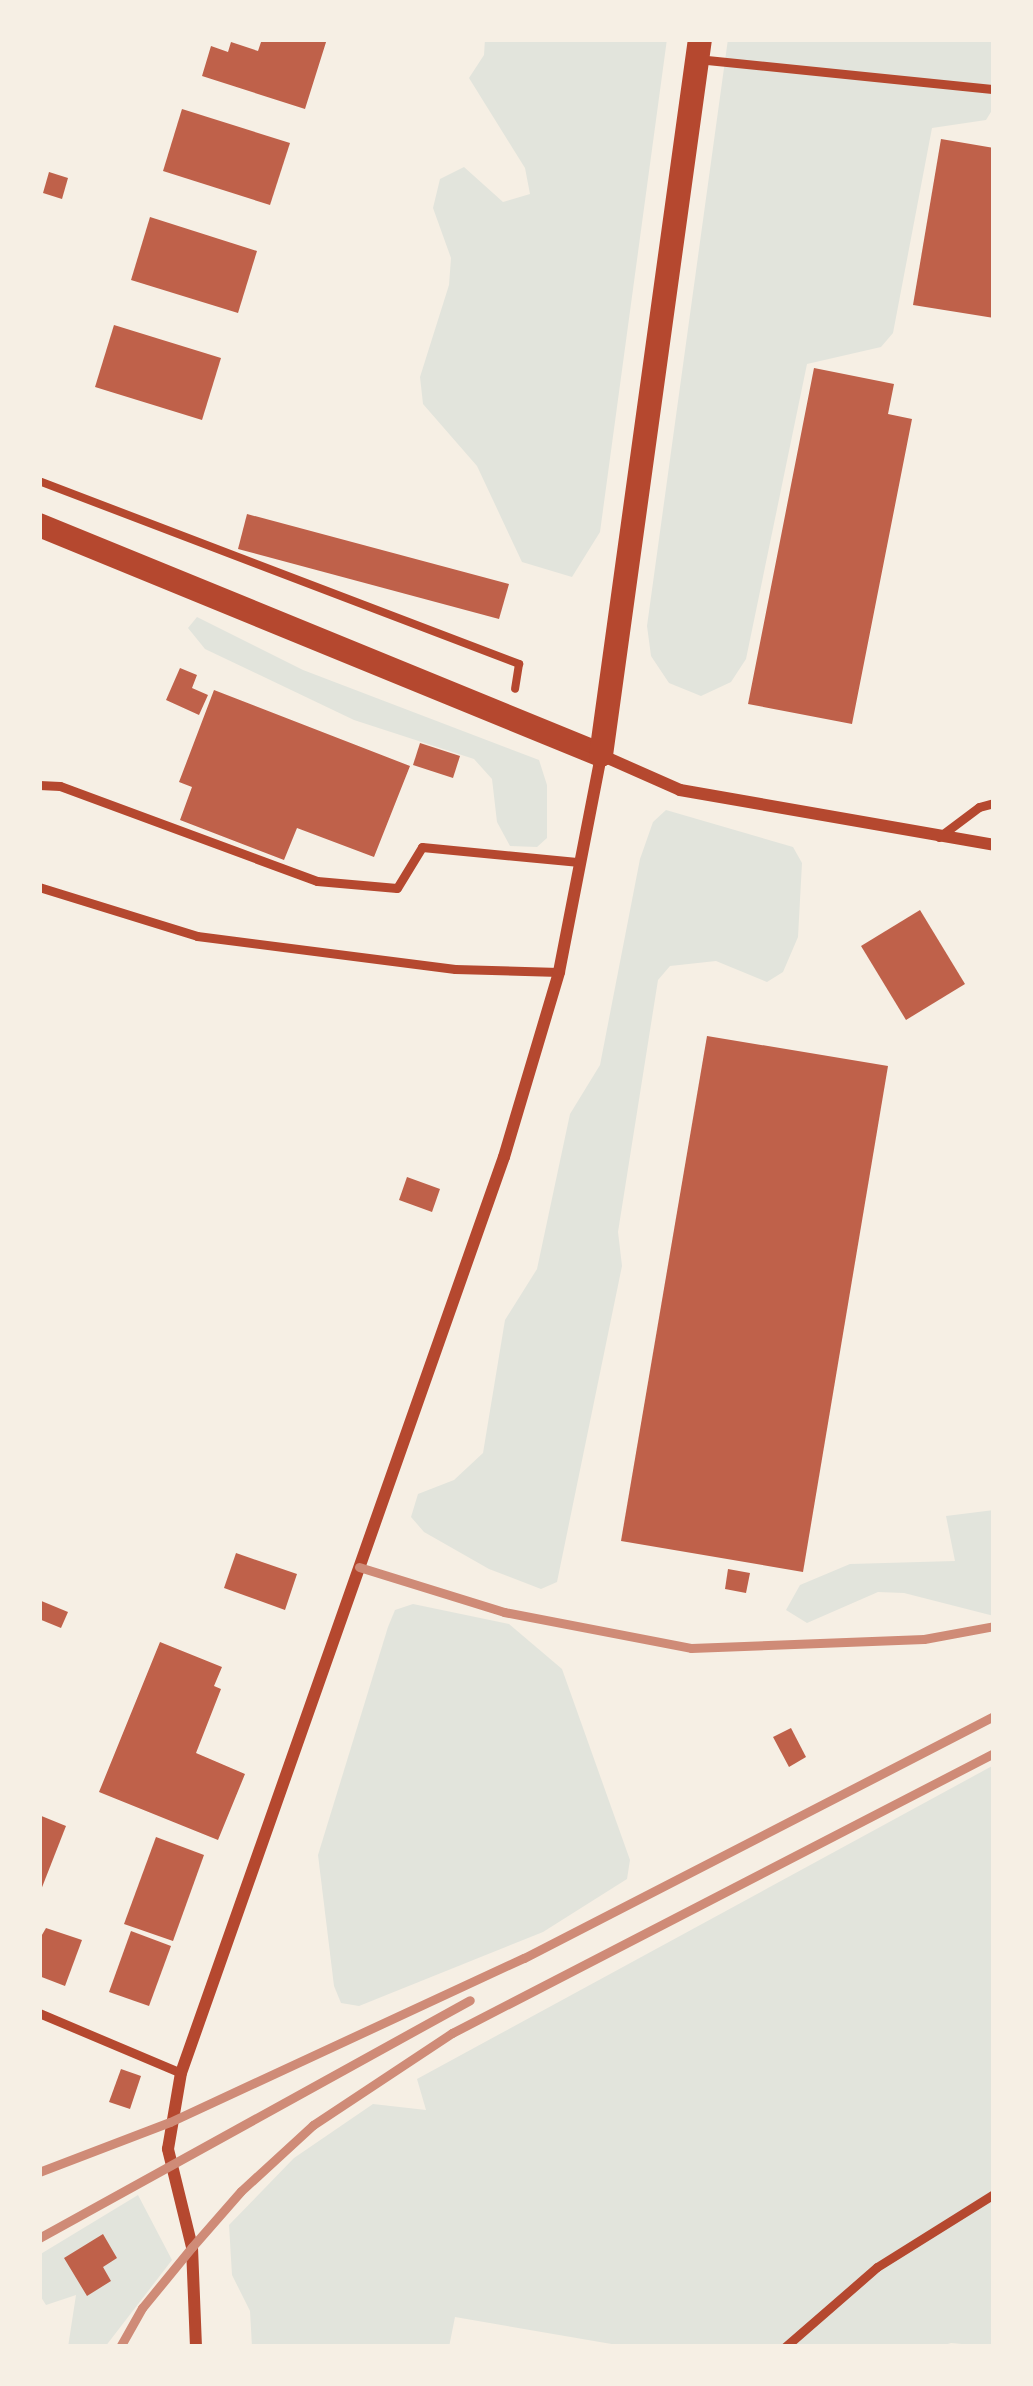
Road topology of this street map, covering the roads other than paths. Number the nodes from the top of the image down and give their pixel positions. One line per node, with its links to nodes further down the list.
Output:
1 (699, 49): 2 (lane); 4 (main road)
2 (994, 89)
3 (39, 525): 4 (main road)
4 (601, 755): 7 (street); 9 (street)
5 (39, 785): 9 (lane)
6 (994, 803): 7 (lane)
7 (939, 837): 8 (street)
8 (994, 845)
9 (579, 862): 11 (street)
10 (39, 887): 11 (lane)
11 (559, 972): 13 (street)
12 (39, 2013): 13 (lane)
13 (182, 2073): 15 (street)
14 (994, 2194): 16 (lane)
15 (196, 2347)
16 (785, 2347)

